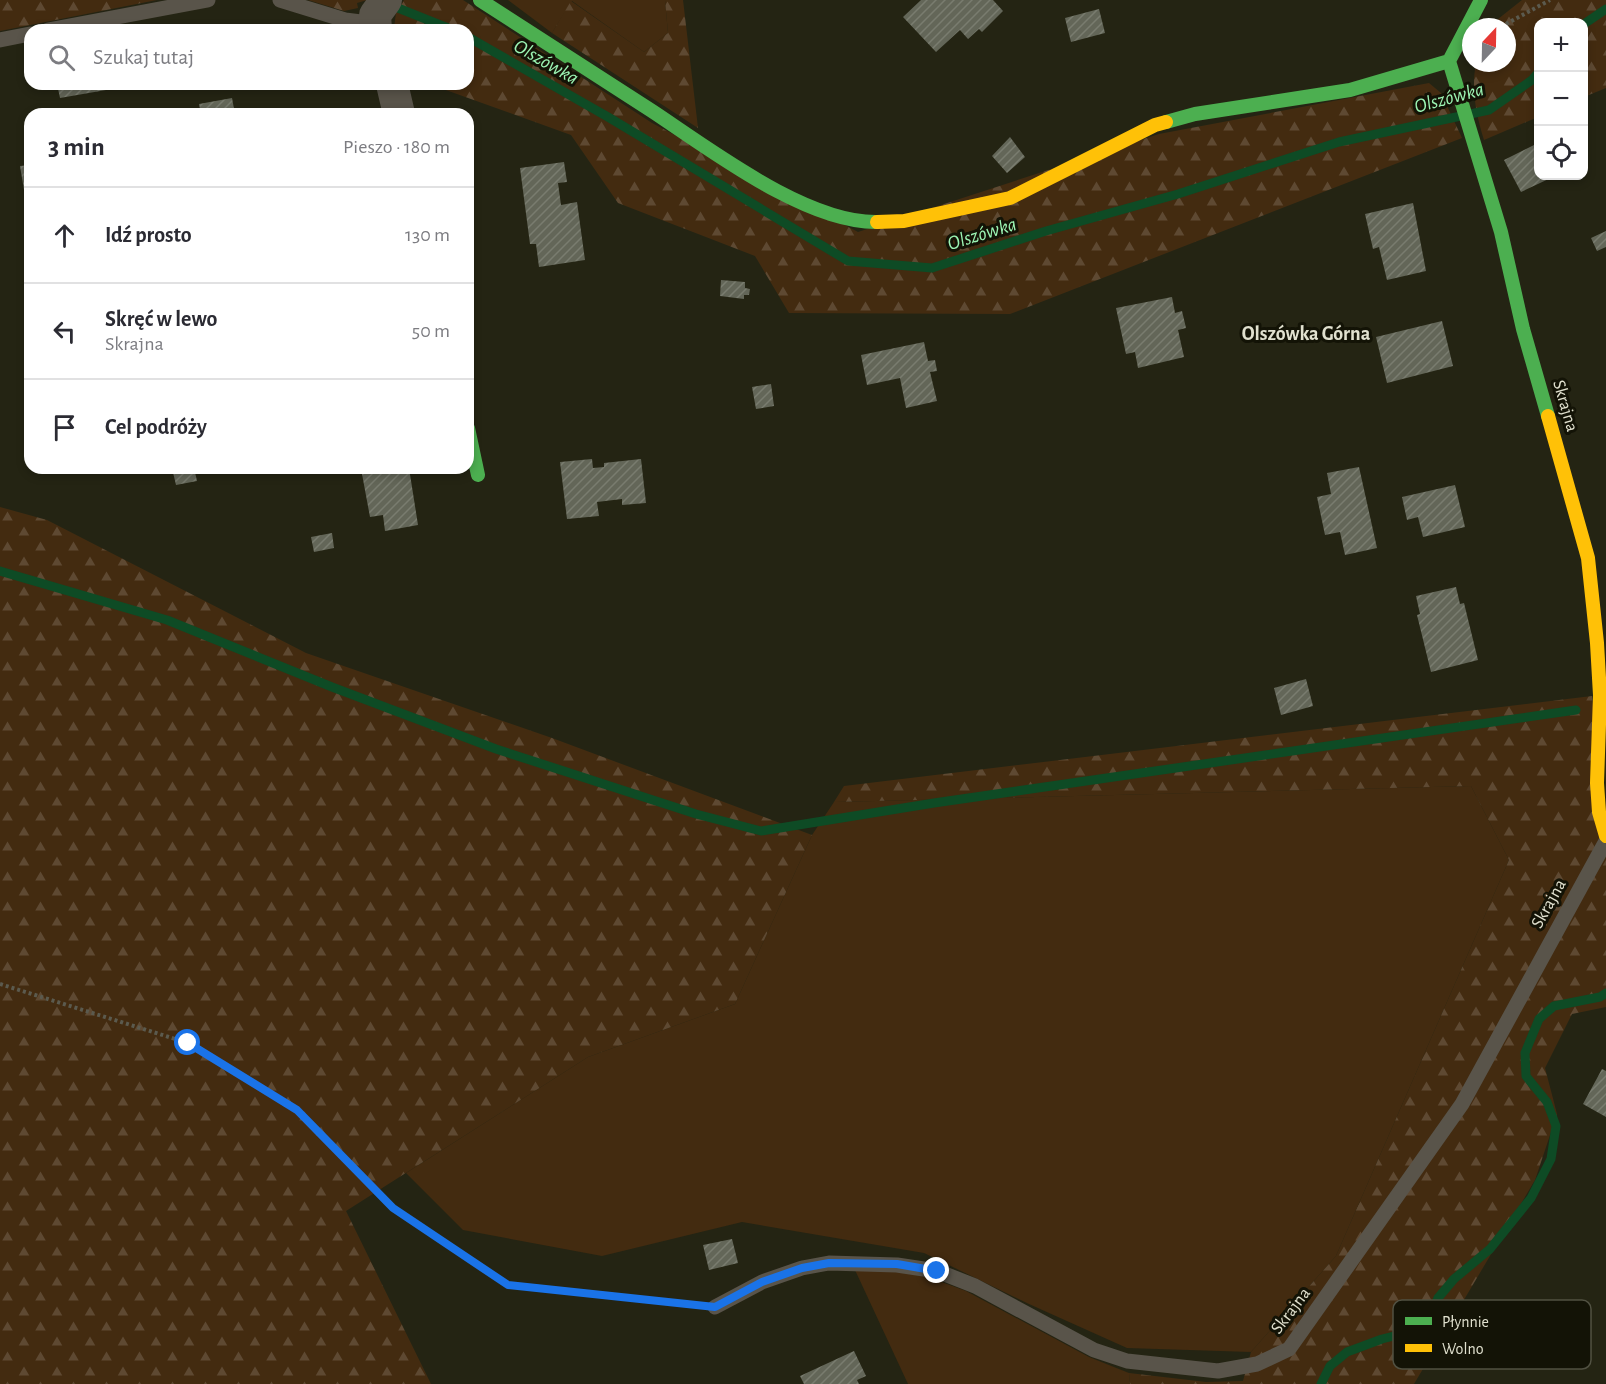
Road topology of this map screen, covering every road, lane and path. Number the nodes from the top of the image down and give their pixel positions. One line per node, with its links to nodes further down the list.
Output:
1 (208, 0): 8 (lane)
2 (280, 0): 6 (lane)
3 (480, 0): 11 (street)
4 (1481, 0): 11 (street)
5 (1550, 0): 7 (path)
6 (379, 15)
7 (1516, 18)
8 (80, 24)
9 (24, 35): 10 (lane)
10 (0, 40)
11 (1449, 61): 16 (street, Skrajna)
12 (393, 90): 13 (street)
13 (398, 108)
14 (474, 456): 15 (street)
15 (478, 475)
16 (1606, 836)
17 (1606, 841): 19 (lane, Skrajna)
18 (0, 984): 19 (path)
19 (715, 1307)

